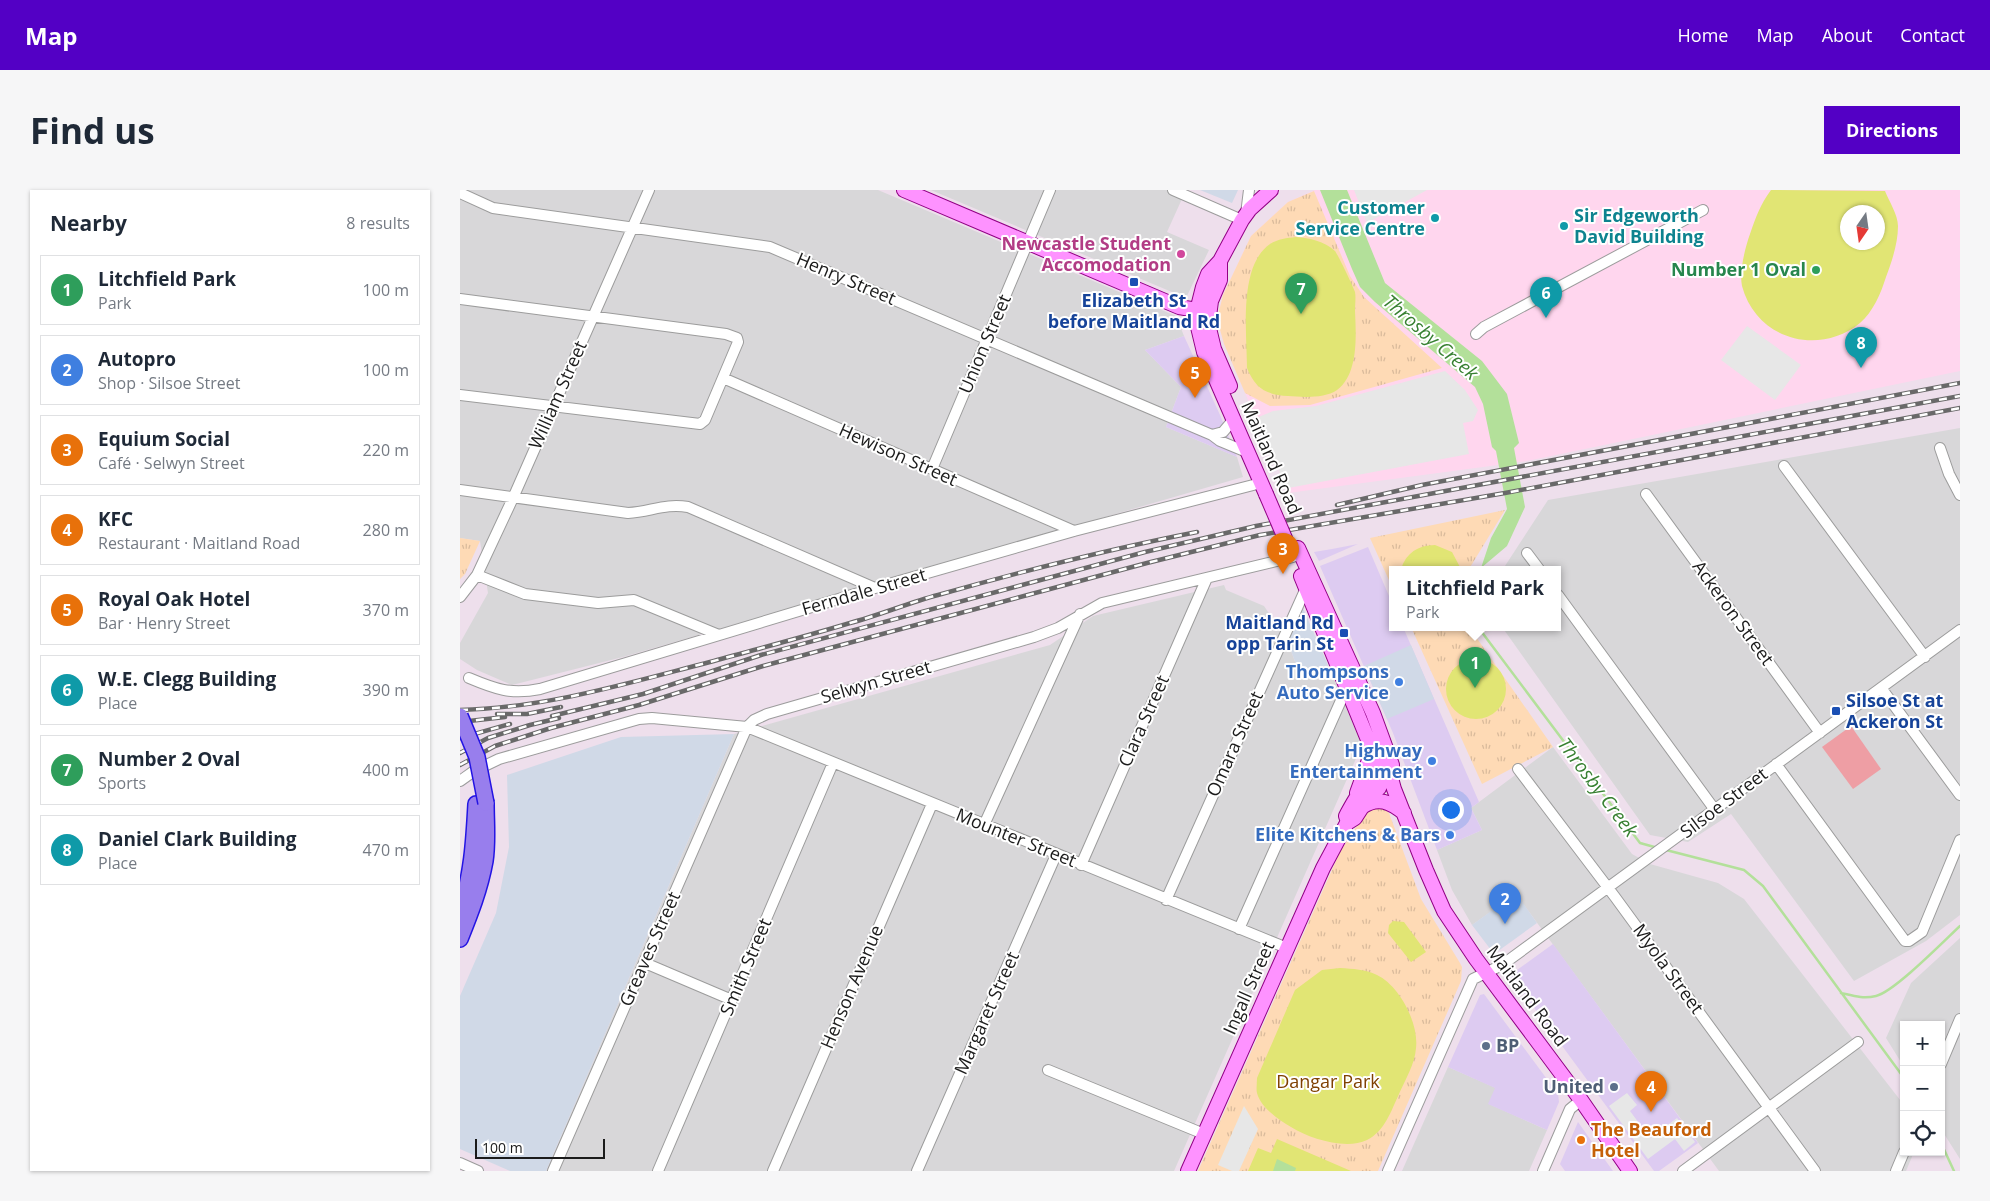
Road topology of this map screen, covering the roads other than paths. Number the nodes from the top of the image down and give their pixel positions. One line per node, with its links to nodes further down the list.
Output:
1 (649, 190): 10 (street, William Street)
2 (904, 190): 11 (main road)
3 (1050, 190): 11 (street, Union Street)
4 (1173, 190): 9 (street)
5 (1249, 190): 9 (street)
6 (1271, 190): 9 (main road, Maitland Road)
7 (460, 193): 10 (street, Henry Street)
8 (1703, 210): 15 (street)
9 (1244, 217): 13 (main road, Maitland Road)
10 (633, 227): 14 (street, William Street); 16 (street, Henry Street)
11 (1027, 243): 13 (main road); 16 (street, Union Street)
12 (460, 299): 14 (street)
13 (1203, 311): 20 (main road, Maitland Road); 27 (main road, Maitland Road)
14 (593, 316): 17 (street); 19 (street, William Street)
15 (1476, 334)
16 (988, 339): 21 (street, Henry Street); 25 (street, Union Street)
17 (722, 378): 19 (street); 25 (street, Hewison Street)
18 (460, 395): 19 (street)
19 (553, 407): 30 (street, William Street)
20 (1234, 419): 21 (street); 23 (main road, Maitland Road)
21 (1212, 435): 23 (street, Henry Street)
22 (1940, 448): 29 (street)
23 (1249, 453): 27 (main road, Maitland Road)
24 (1784, 466): 44 (street)
25 (932, 469): 31 (street, Hewison Street)
26 (460, 490): 30 (street)
27 (1267, 490): 31 (street, Ferndale Street); 32 (main road, Maitland Road)
28 (1646, 494): 50 (street, Ackeron Street)
29 (1960, 495)
30 (513, 498): 35 (street, William Street); 37 (street)
31 (1074, 531): 37 (street, Ferndale Street)
32 (1294, 552): 36 (street, Selwyn Street); 38 (main road, Maitland Road); 56 (main road, Maitland Road)
33 (1527, 553): 34 (street)
34 (1537, 566)
35 (477, 575): 39 (street, William Street); 43 (street)
36 (1207, 578): 41 (street, Selwyn Street); 67 (street, Clara Street)
37 (875, 588): 43 (street, Ferndale Street)
38 (1306, 588): 46 (main road, Maitland Road); 69 (street, Omara Street)
39 (460, 597)
40 (1561, 599): 62 (street)
41 (1081, 613): 49 (street, Selwyn Street); 64 (street)
42 (1960, 630): 44 (street, Silsoe Street)
43 (718, 635): 45 (street, Ferndale Street)
44 (1925, 657): 47 (street, Silsoe Street)
45 (469, 678)
46 (1347, 687): 52 (main road, Maitland Road); 71 (street)
47 (1882, 689): 50 (street, Silsoe Street); 58 (street)
48 (460, 716): 60 (highway, bridge)
49 (746, 727): 53 (street, Mounter Street); 57 (street); 74 (street, Greaves Street)
50 (1820, 733): 54 (street, Silsoe Street)
51 (460, 740): 60 (highway)
52 (1373, 749): 56 (main road, Maitland Road); 59 (main road, Ingall Street)
53 (833, 763): 61 (street, Mounter Street); 76 (street, Smith Street)
54 (1776, 764): 62 (street, Silsoe Street); 65 (street)
55 (1518, 769): 68 (street, Myola Street)
56 (1386, 779): 59 (main road, Ingall Street); 63 (main road, Maitland Road)
57 (460, 781)
58 (1960, 795)
59 (1359, 802): 63 (main road); 73 (main road, Ingall Street)
60 (481, 804): 70 (highway); 72 (highway)
61 (932, 804): 64 (street, Mounter Street); 89 (street, Henson Avenue)
62 (1715, 810): 68 (street, Silsoe Street)
63 (1404, 813): 75 (main road, Maitland Road)
64 (984, 825): 66 (street, Mounter Street)
65 (1960, 840)
66 (1056, 855): 67 (street, Mounter Street); 90 (street, Margaret Street)
67 (1081, 865): 69 (street, Mounter Street)
68 (1608, 888): 75 (street, Silsoe Street); 82 (street, Myola Street)
69 (1166, 900): 71 (street, Mounter Street)
70 (460, 911)
71 (1239, 929): 73 (street, Mounter Street)
72 (460, 939)
73 (1287, 948): 83 (main road, Ingall Street)
74 (645, 963): 76 (street); 87 (street, Greaves Street)
75 (1486, 973): 81 (main road, Maitland Road); 92 (street, Silsoe Street)
76 (732, 1000): 88 (street, Smith Street)
77 (1960, 1018): 79 (street)
78 (1858, 1042): 82 (street)
79 (1945, 1054)
80 (1048, 1070): 83 (street)
81 (1581, 1100): 93 (street); 94 (main road, Maitland Road)
82 (1770, 1108): 95 (street); 96 (street, Myola Street)
83 (1204, 1134): 91 (main road, Ingall Street)
84 (1902, 1156): 97 (street)
85 (460, 1163): 86 (street)
86 (478, 1171)
87 (552, 1171)
88 (658, 1171)
89 (773, 1171)
90 (917, 1171)
91 (1188, 1171)
92 (1388, 1171)
93 (1543, 1171)
94 (1630, 1171)
95 (1683, 1171)
96 (1816, 1171)
97 (1896, 1171)

